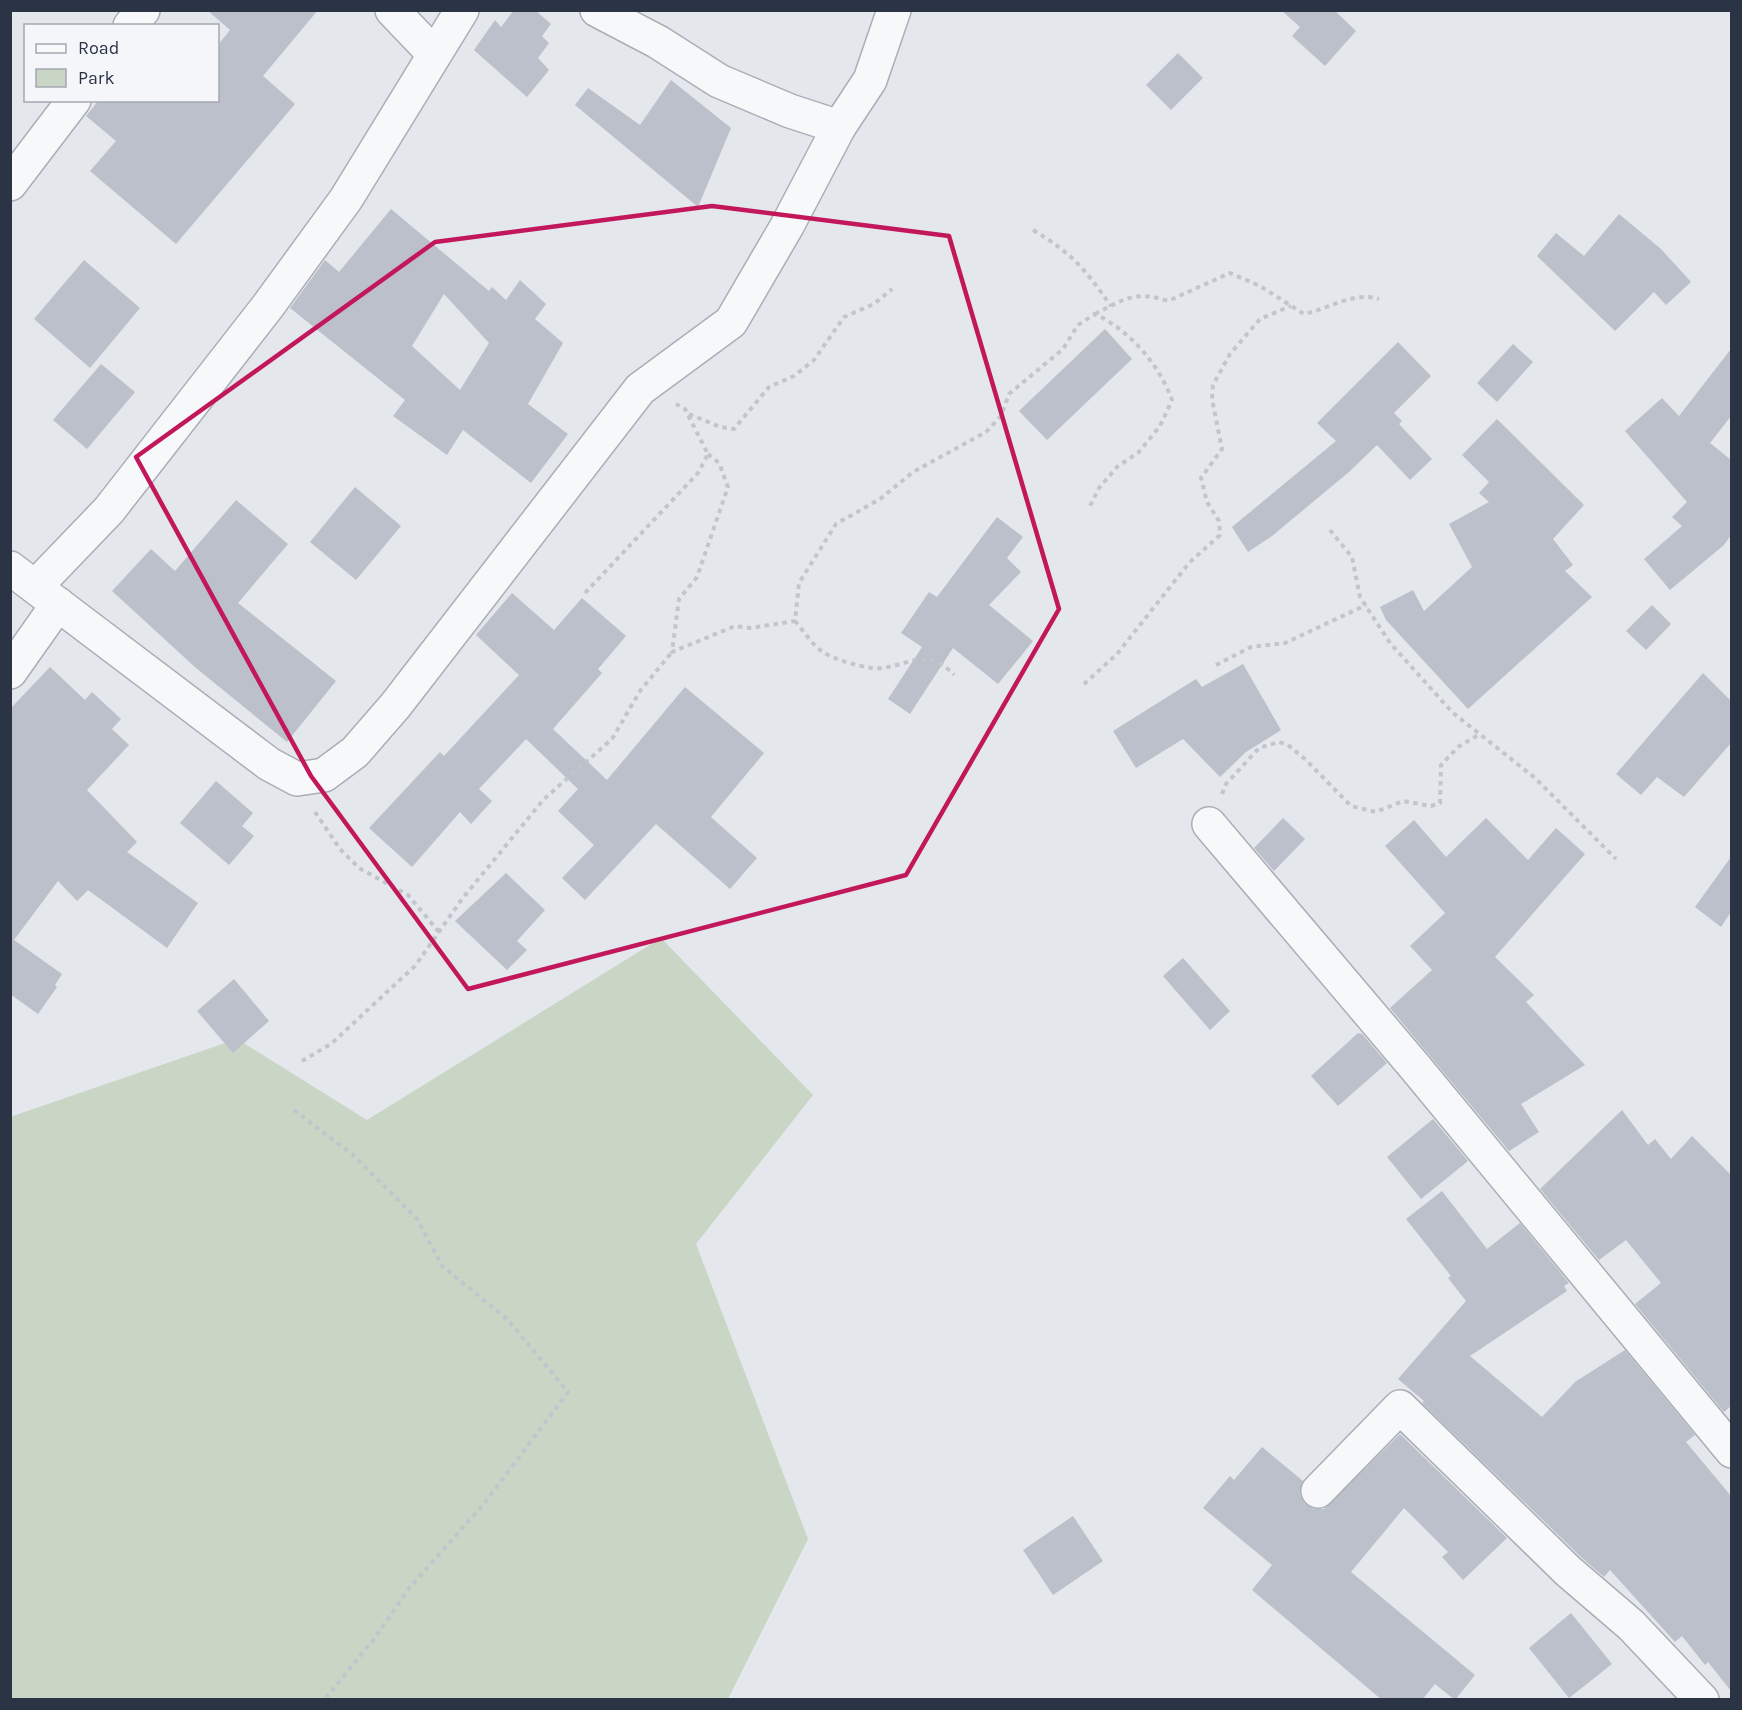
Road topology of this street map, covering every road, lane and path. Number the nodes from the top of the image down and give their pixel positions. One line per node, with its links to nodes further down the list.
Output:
1 (143, 10): 6 (street)
2 (392, 10): 7 (street)
3 (462, 10): 7 (street)
4 (597, 10): 9 (street)
5 (894, 10): 9 (street)
6 (132, 24)
7 (434, 54): 22 (street)
8 (72, 102): 10 (street)
9 (838, 127): 17 (street)
10 (10, 184)
11 (1033, 230): 14 (path)
12 (892, 289): 18 (path)
13 (1379, 299): 15 (path)
14 (1111, 306): 15 (path); 16 (path)
15 (1291, 306): 30 (path)
16 (1095, 314): 20 (path); 25 (path)
17 (630, 401): 18 (path); 32 (street)
18 (688, 414): 19 (path)
19 (708, 454): 23 (path); 26 (path)
20 (1090, 506)
21 (1330, 530): 24 (path)
22 (35, 586): 28 (street); 32 (street)
23 (585, 593)
24 (1366, 605): 27 (path); 31 (path)
25 (795, 621): 26 (path); 29 (path)
26 (672, 652): 35 (path)
27 (1216, 665)
28 (10, 672)
29 (954, 675)
30 (1084, 684)
31 (1480, 734): 33 (path); 34 (path)
32 (297, 779): 35 (path)
33 (1209, 824): 38 (street)
34 (1616, 859)
35 (439, 932): 36 (path)
36 (302, 1061)
37 (294, 1110): 40 (path)
38 (1731, 1451)
39 (1318, 1491): 41 (street)
40 (324, 1700)
41 (1702, 1700)

